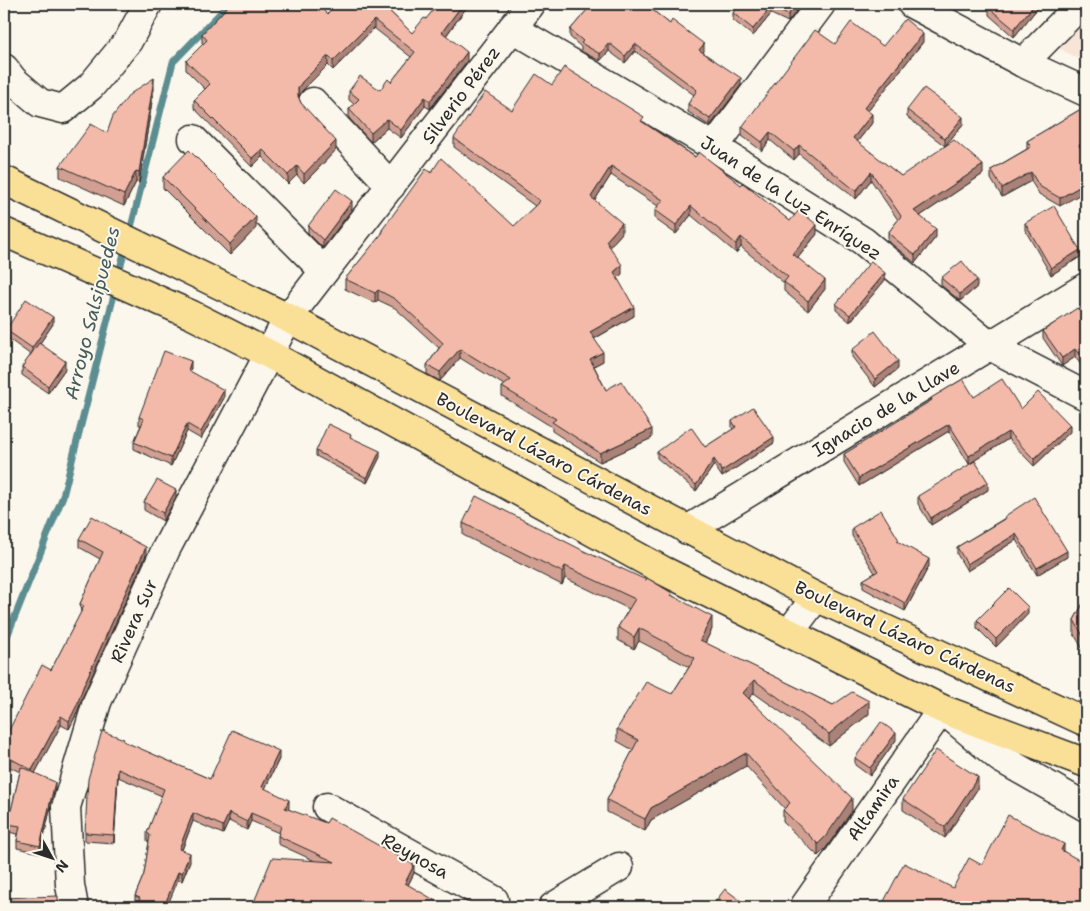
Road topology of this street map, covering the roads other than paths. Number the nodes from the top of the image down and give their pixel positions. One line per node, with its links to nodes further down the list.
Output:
1 (148, 4): 8 (street)
2 (531, 4): 6 (street, Silverio Pérez)
3 (821, 4): 12 (street)
4 (912, 4): 7 (street)
5 (1081, 4): 7 (street)
6 (512, 28): 12 (street, Juan de la Luz Enríquez); 14 (street, Silverio Pérez)
7 (1023, 63): 9 (street)
8 (4, 68)
9 (1086, 92)
10 (313, 102): 14 (street)
11 (193, 139): 16 (street)
12 (714, 147): 19 (street, Juan de la Luz Enríquez)
13 (4, 180): 18 (main road, Boulevard Lázaro Cárdenas)
14 (391, 186): 16 (street, Silverio Pérez)
15 (4, 232): 20 (main road)
16 (324, 271): 18 (street, Silverio Pérez)
17 (1086, 287): 19 (street, Ignacio de la Llave)
18 (288, 318): 20 (street, Rivera Sur); 22 (main road, Boulevard Lázaro Cárdenas)
19 (990, 346): 21 (street, Juan de la Luz Enríquez); 22 (street, Ignacio de la Llave)
20 (269, 354): 24 (main road); 31 (street, Rivera Sur)
21 (1086, 396)
22 (687, 530): 23 (main road, Boulevard Lázaro Cárdenas)
23 (816, 597): 24 (street); 26 (main road, Boulevard Lázaro Cárdenas)
24 (790, 633): 25 (main road)
25 (942, 709): 27 (main road); 29 (street); 34 (street, Altamira)
26 (1086, 722)
27 (1086, 763)
28 (328, 806): 32 (street, Reynosa)
29 (1086, 806)
30 (619, 867): 33 (street)
31 (74, 907)
32 (488, 907)
33 (554, 907)
34 (804, 907)

